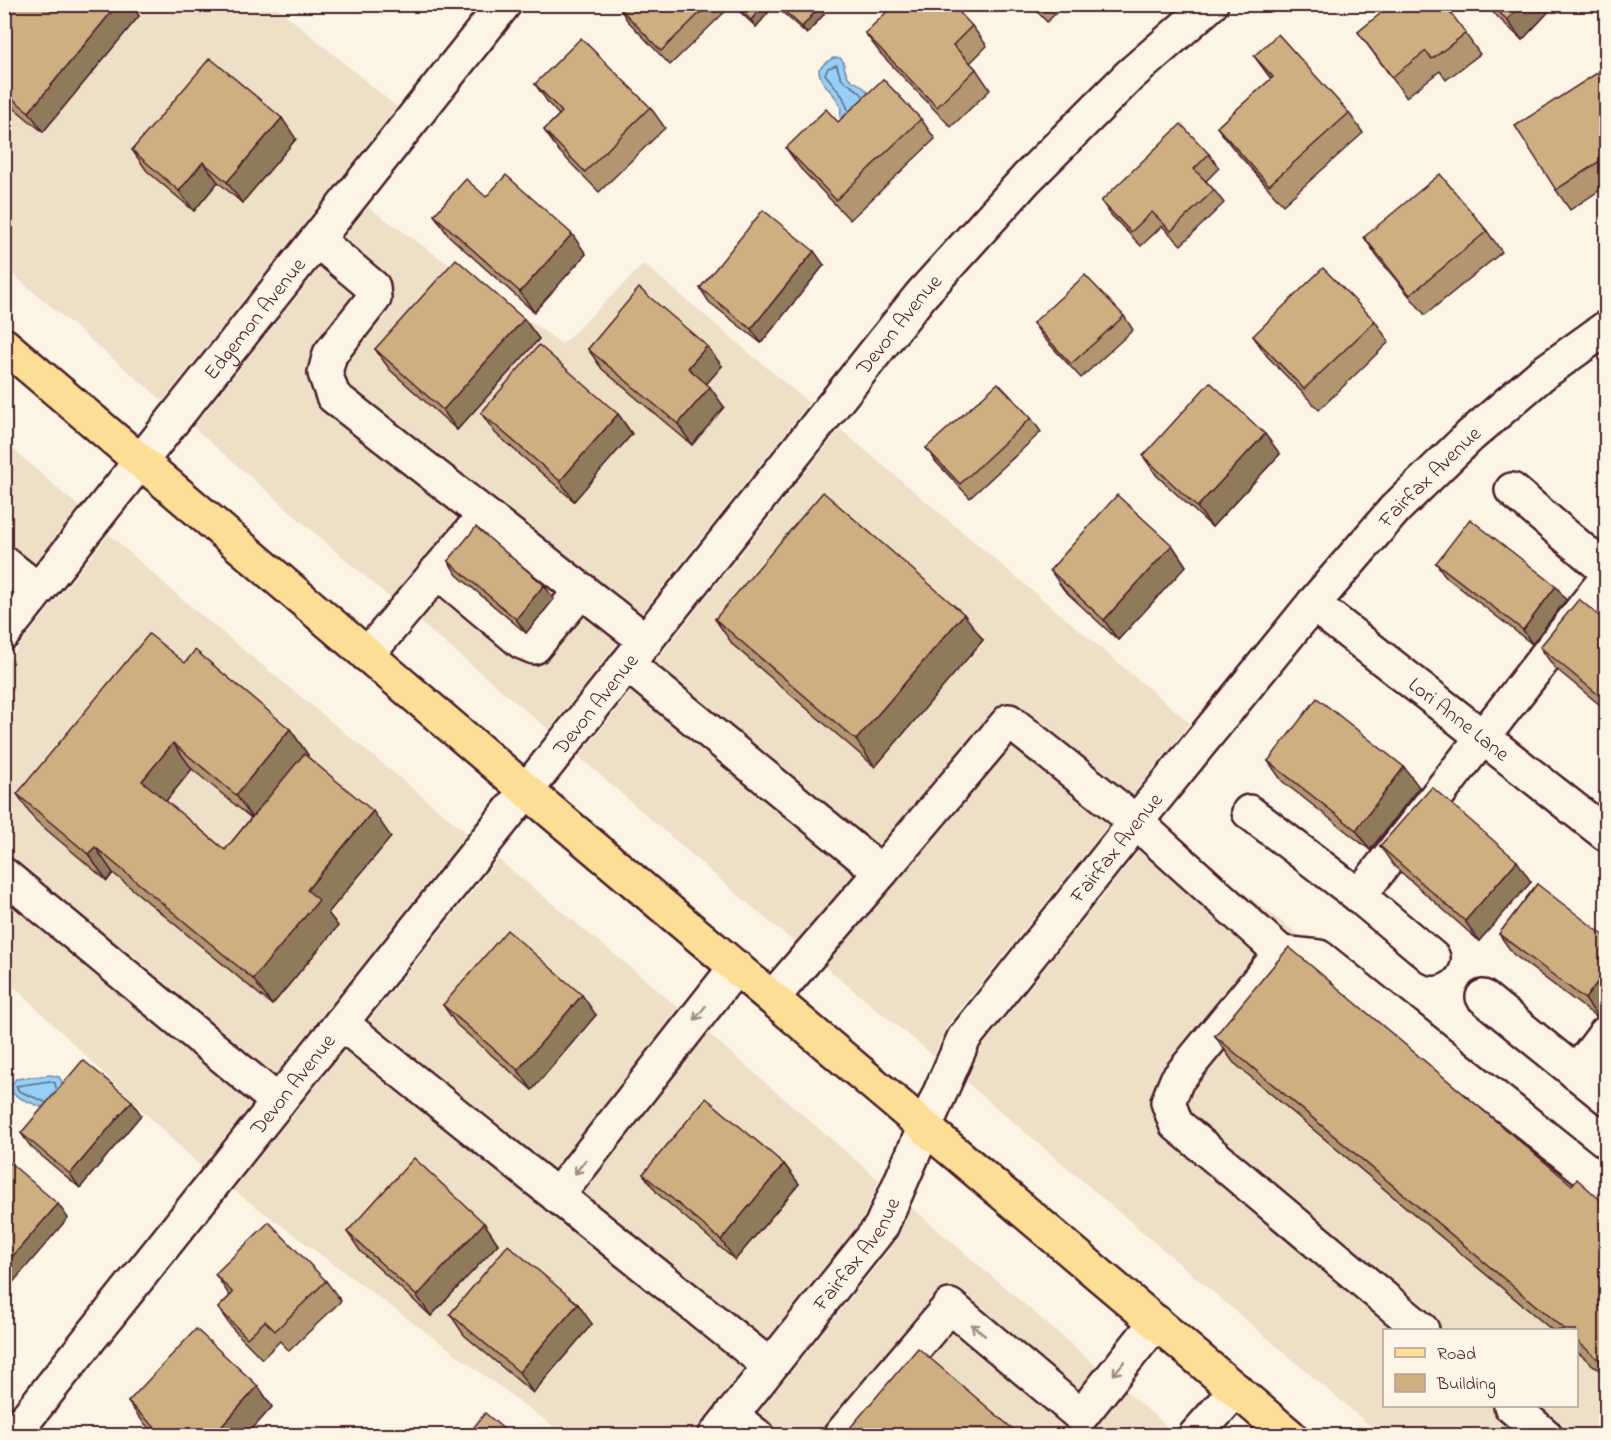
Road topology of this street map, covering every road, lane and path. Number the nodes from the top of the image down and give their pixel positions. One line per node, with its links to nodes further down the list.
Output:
1 (504, 4): 3 (street, Edgemon Avenue)
2 (1211, 4): 17 (street, Devon Avenue)
3 (316, 240): 6 (street, Edgemon Avenue); 8 (street)
4 (1606, 328): 15 (street, Fairfax Avenue)
5 (4, 345): 6 (main road)
6 (141, 461): 13 (street, Edgemon Avenue); 18 (main road)
7 (1512, 490): 10 (street)
8 (485, 514): 11 (street); 14 (street)
9 (4, 563): 13 (street)
10 (1606, 570)
11 (437, 571): 14 (street); 18 (street)
12 (1606, 579): 19 (street)
13 (38, 590): 16 (street, Edgemon Avenue)
14 (582, 590): 17 (street)
15 (1313, 604): 19 (street, Lori Anne Lane); 22 (street, Fairfax Avenue)
16 (4, 633)
17 (637, 652): 20 (street, Devon Avenue); 24 (street)
18 (367, 655): 20 (main road)
19 (1483, 736): 23 (street, Lori Anne Lane); 26 (street)
20 (526, 790): 29 (main road); 32 (street, Devon Avenue)
21 (1249, 812): 26 (street)
22 (1136, 822): 24 (street); 27 (street); 37 (street, Fairfax Avenue)
23 (1606, 834)
24 (881, 872): 30 (street)
25 (4, 875): 36 (street)
26 (1359, 896): 28 (street)
27 (1281, 953): 38 (street); 41 (street)
28 (1433, 958)
29 (736, 967): 30 (main road); 39 (street, one-way to 39)
30 (773, 997): 37 (main road)
31 (1483, 998): 34 (street)
32 (341, 1023): 36 (street, Devon Avenue); 39 (street)
33 (1606, 1033): 34 (street)
34 (1576, 1073): 35 (street)
35 (1606, 1097)
36 (278, 1102): 46 (street, Devon Avenue)
37 (925, 1126): 40 (main road); 42 (street, Fairfax Avenue)
38 (1606, 1186)
39 (557, 1196): 42 (street)
40 (1156, 1322): 43 (main road); 48 (street, one-way to 48)
41 (1421, 1329)
42 (770, 1366): 45 (street, Fairfax Avenue)
43 (1236, 1390): 49 (street); 50 (main road)
44 (1512, 1407): 51 (street)
45 (723, 1425): 47 (street)
46 (12, 1436)
47 (757, 1436)
48 (840, 1436)
49 (1196, 1436)
50 (1290, 1436)
51 (1546, 1436)

